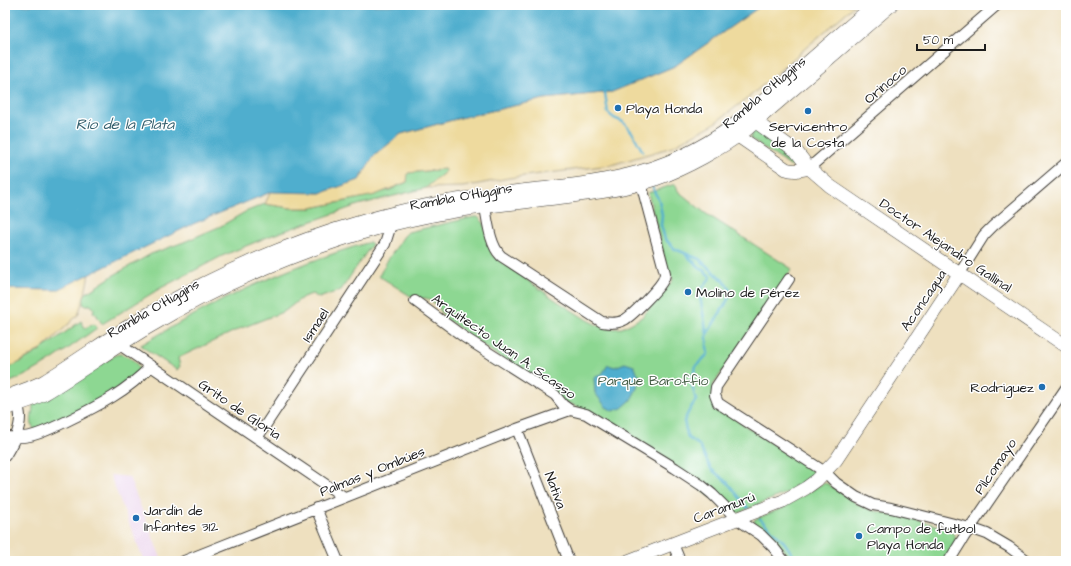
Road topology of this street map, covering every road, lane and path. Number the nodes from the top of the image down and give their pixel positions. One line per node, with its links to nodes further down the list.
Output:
1 (874, 5): 4 (main road, Rambla O'Higgins)
2 (891, 5): 4 (main road, Rambla O'Higgins)
3 (997, 5): 7 (street, Orinoco)
4 (752, 119): 5 (main road, Rambla O'Higgins); 7 (main road, Doctor Alejandro Gallinal); 18 (main road, Rambla O'Higgins)
5 (738, 136): 7 (main road); 8 (main road, Rambla O'Higgins)
6 (1066, 163): 11 (street, Aconcagua)
7 (809, 168): 11 (main road, Doctor Alejandro Gallinal)
8 (641, 183): 9 (main road, Rambla O'Higgins); 9 (street)
9 (485, 207): 10 (main road, Rambla O'Higgins)
10 (391, 225): 14 (main road, Rambla O'Higgins); 24 (street, Ismael)
11 (960, 273): 15 (main road, Doctor Alejandro Gallinal); 26 (main road, Aconcagua)
12 (789, 279): 26 (street)
13 (415, 301): 21 (street, Arquitecto Juan A. Scasso)
14 (120, 345): 16 (street, Grito de Gloria); 19 (main road, Rambla O'Higgins)
15 (1066, 346)
16 (151, 366): 23 (street); 24 (street, Grito de Gloria)
17 (1066, 388): 30 (street, Pilcomayo)
18 (5, 397)
19 (18, 405): 20 (main road, Rambla O'Higgins); 23 (street)
20 (5, 409)
21 (570, 410): 22 (street, Palmas y Ombúes); 29 (street, Arquitecto Juan A. Scasso)
22 (517, 429): 27 (street, Palmas y Ombúes); 34 (street, Nativa)
23 (10, 437): 25 (street)
24 (257, 438): 27 (street, Grito de Gloria)
25 (5, 456)
26 (824, 472): 29 (main road, Caramurú); 30 (street)
27 (344, 497): 28 (street, Palmas y Ombúes)
28 (316, 508): 32 (street, Palmas y Ombúes); 33 (street)
29 (737, 520): 31 (main road, Caramurú); 37 (street, Arquitecto Juan A. Scasso)
30 (970, 528): 38 (street, Pilcomayo); 39 (street)
31 (673, 544): 35 (main road, Caramurú); 36 (street)
32 (184, 561)
33 (338, 561)
34 (569, 561)
35 (628, 561)
36 (680, 561)
37 (784, 561)
38 (949, 561)
39 (1028, 561)

